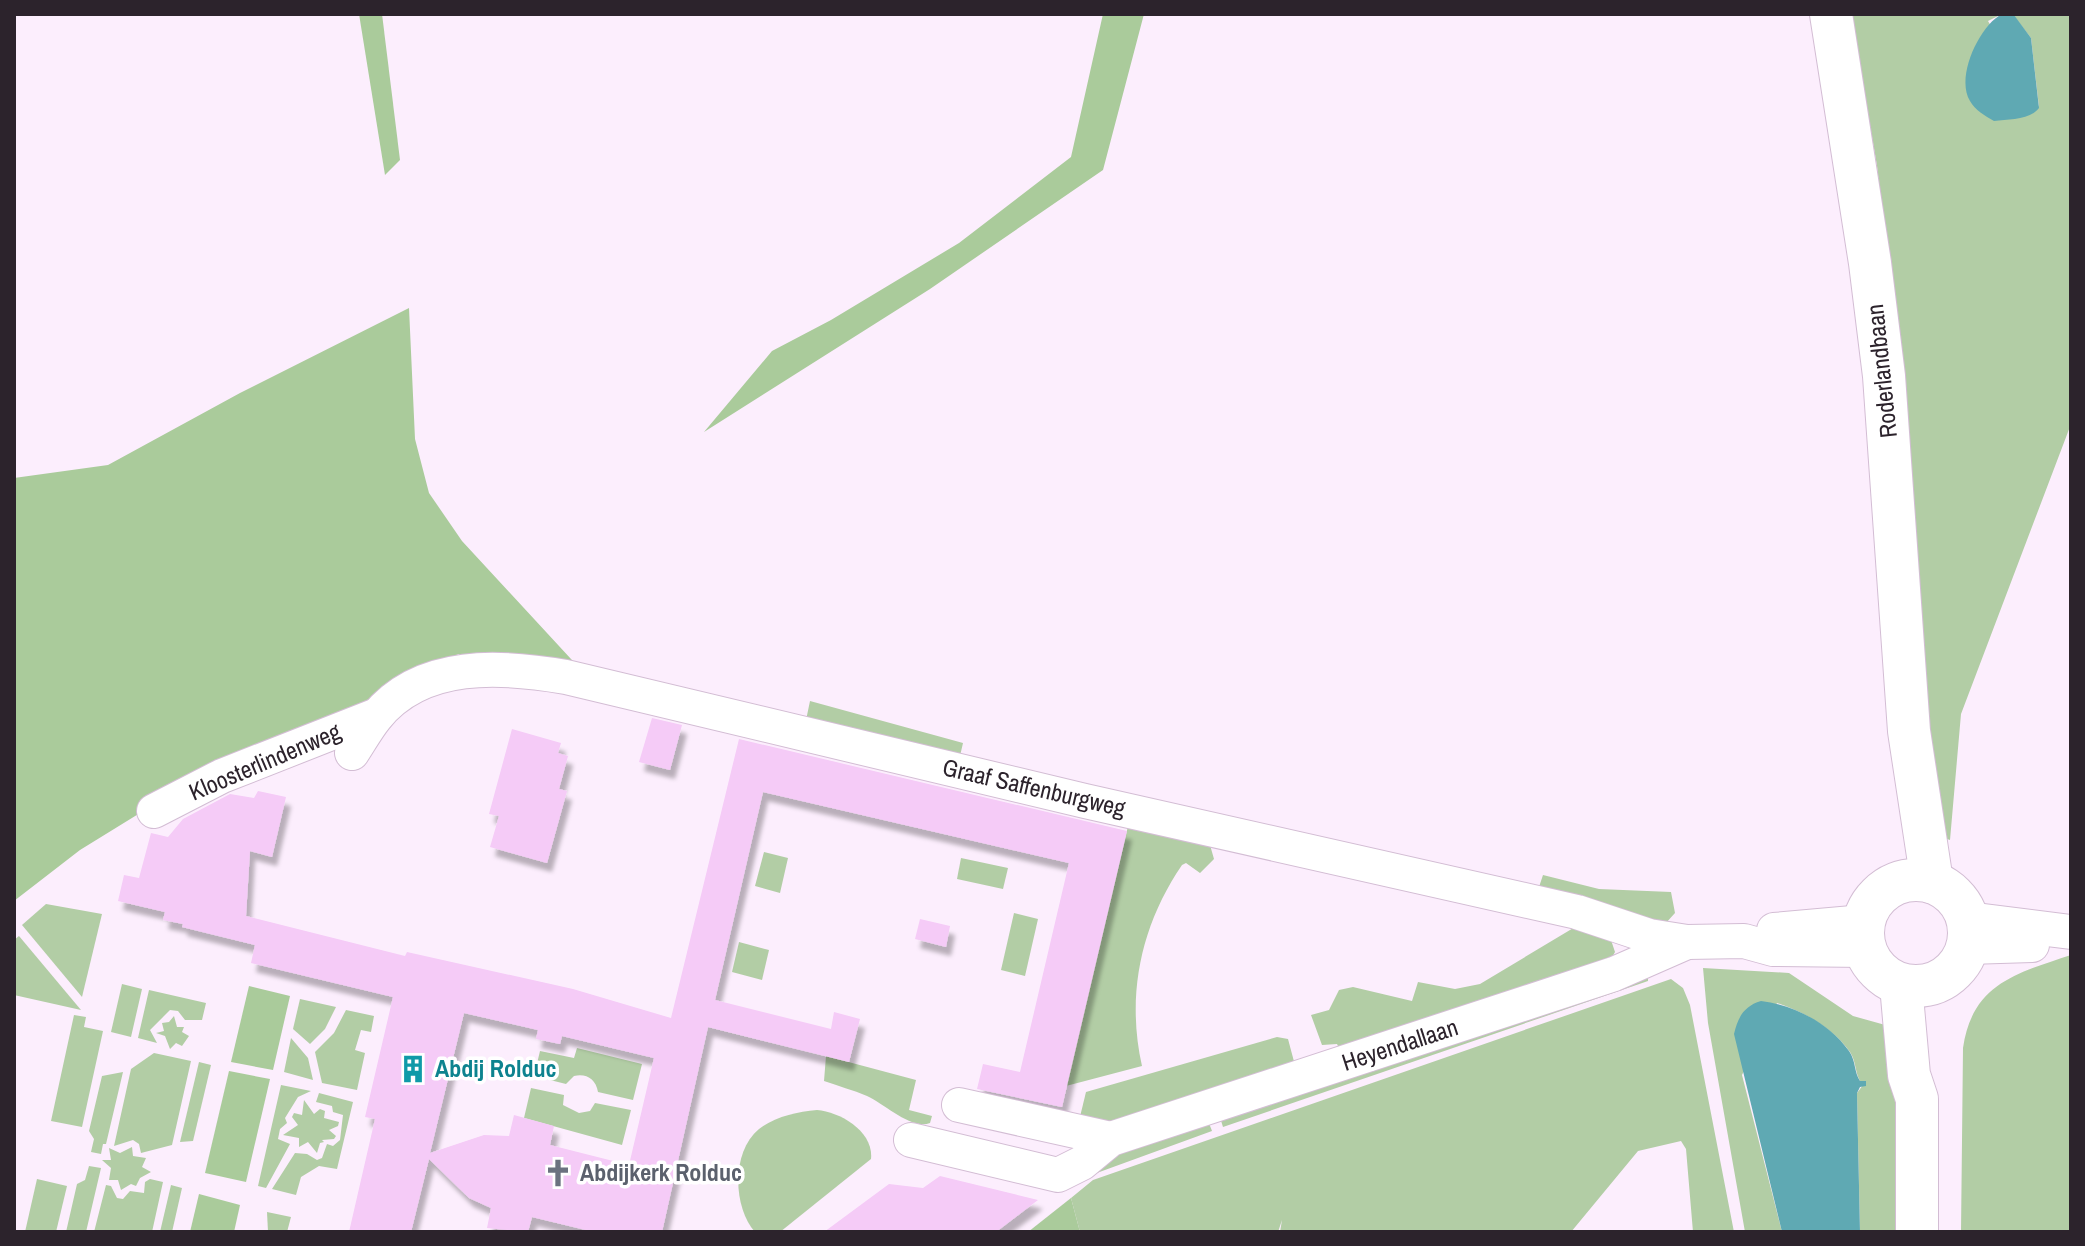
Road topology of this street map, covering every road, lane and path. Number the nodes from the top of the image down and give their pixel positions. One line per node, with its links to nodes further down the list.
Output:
1 (1831, 14): 5 (main road, Roderlandbaan)
2 (377, 715): 3 (street, Graaf Saffenburgweg); 4 (street, Kloosterlindenweg); 10 (street, Graaf Saffenburgweg)
3 (352, 753)
4 (154, 811)
5 (1912, 883): 7 (main road); 8 (main road)
6 (2071, 932): 7 (street)
7 (1968, 933): 9 (street); 11 (main road)
8 (1864, 936): 10 (street, Graaf Saffenburgweg); 11 (main road)
9 (2071, 940)
10 (1687, 942): 13 (street, Heyendallaan)
11 (1914, 985): 15 (main road)
12 (959, 1105): 13 (street)
13 (1111, 1139): 14 (street, Heyendallaan)
14 (911, 1140)
15 (1917, 1232)

